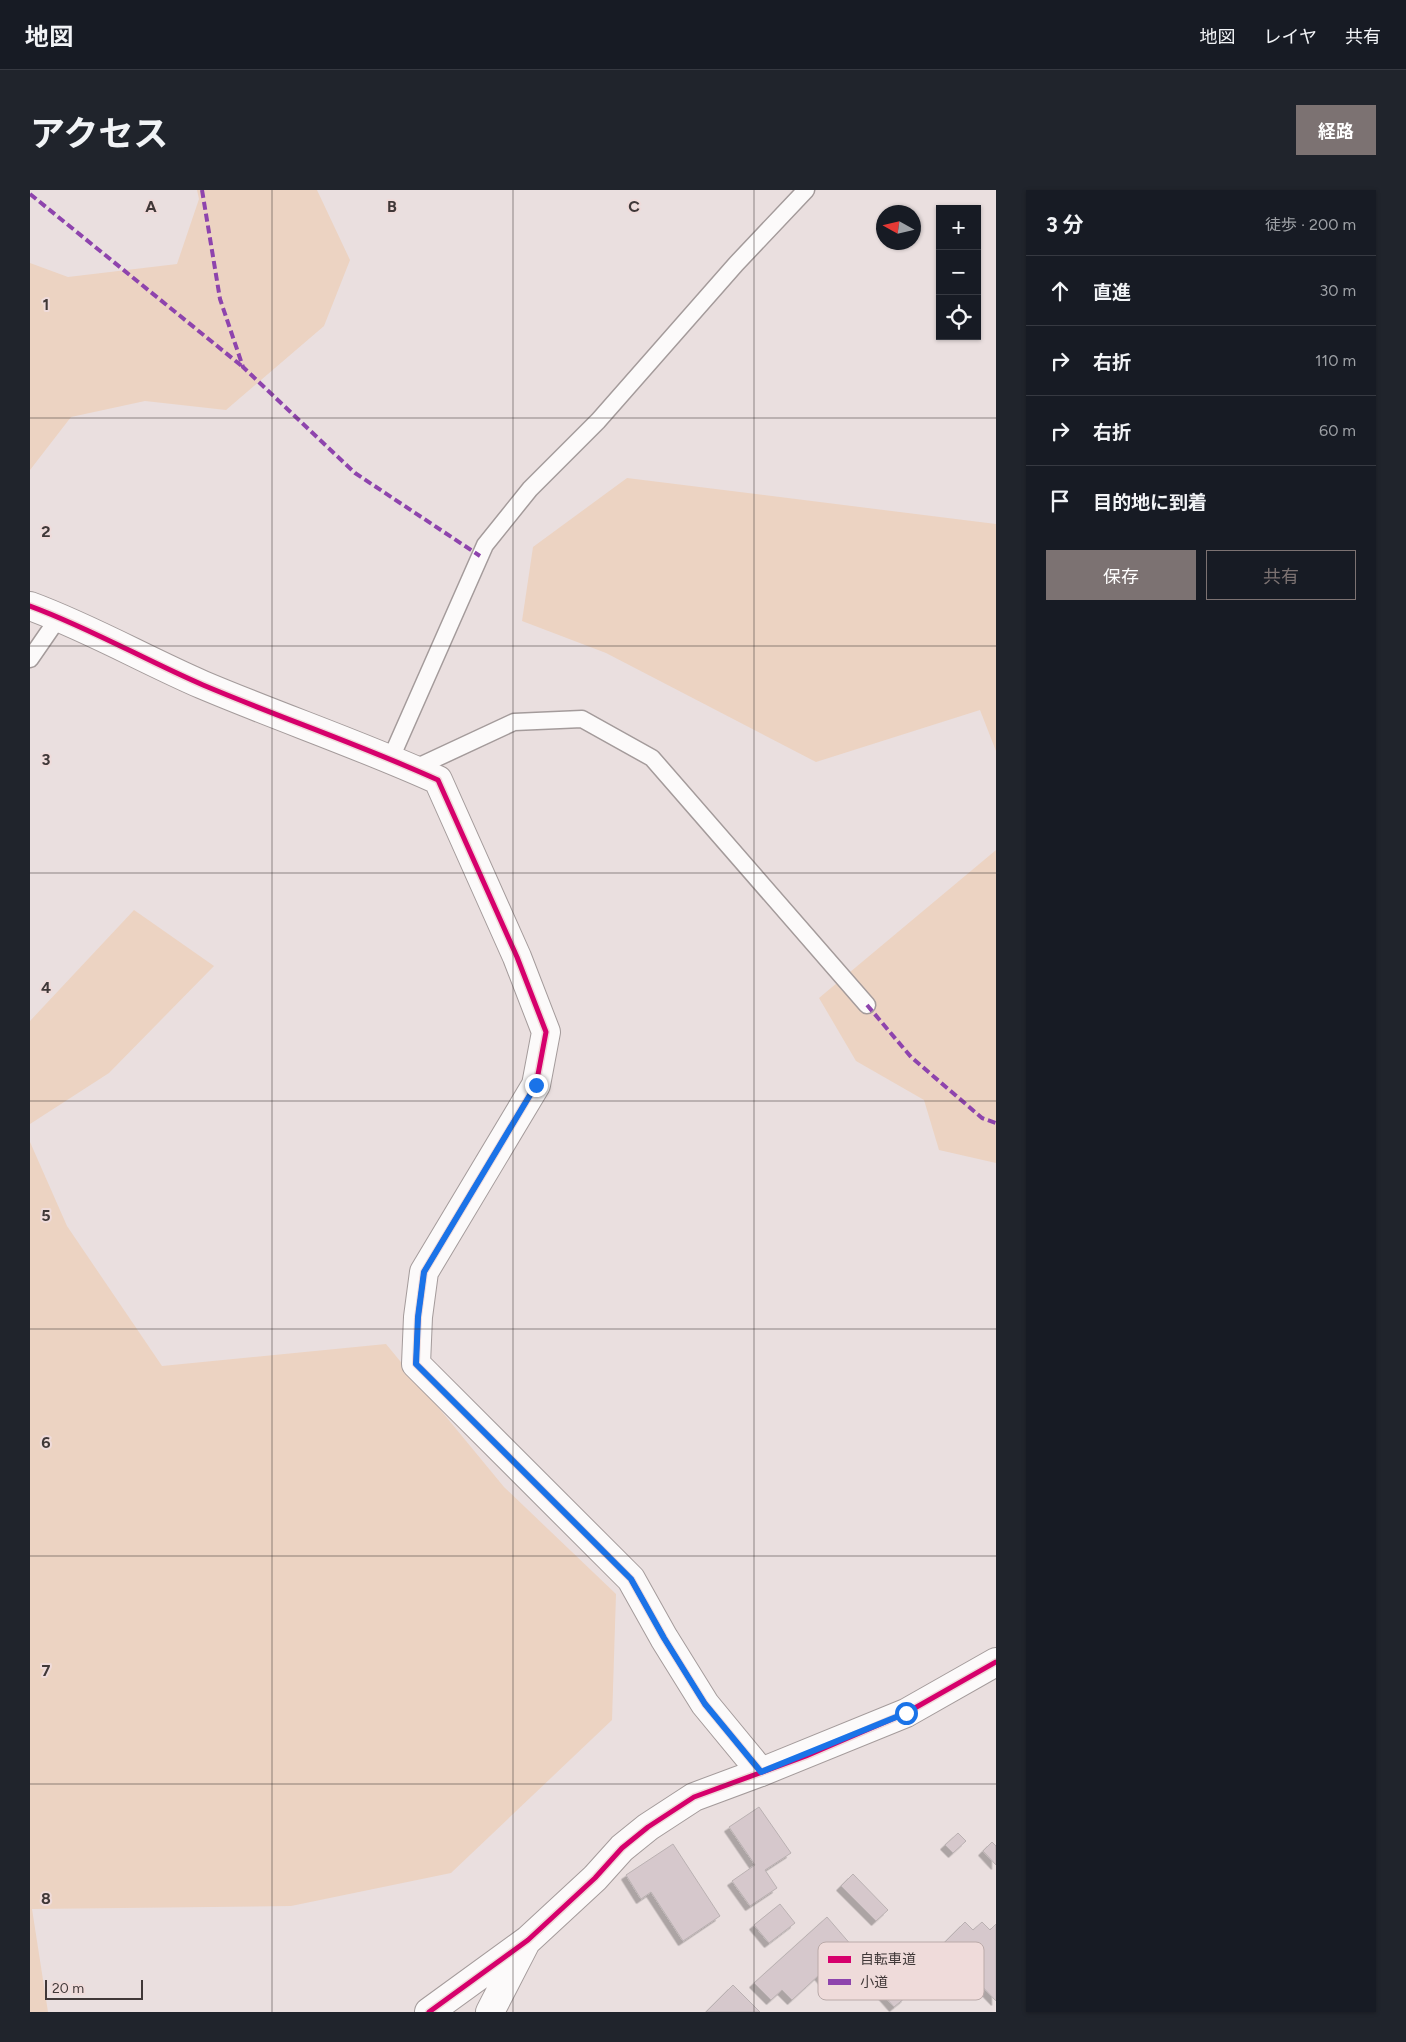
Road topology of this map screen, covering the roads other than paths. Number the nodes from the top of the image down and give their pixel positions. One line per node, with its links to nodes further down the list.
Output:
1 (806, 190): 5 (lane)
2 (30, 606): 3 (street)
3 (59, 617): 4 (lane); 5 (street)
4 (30, 659)
5 (402, 763): 6 (lane); 8 (street)
6 (867, 1004)
7 (996, 1662): 8 (street)
8 (761, 1772): 9 (street)
9 (528, 1940): 10 (street); 11 (street)
10 (429, 2012)
11 (490, 2012)

